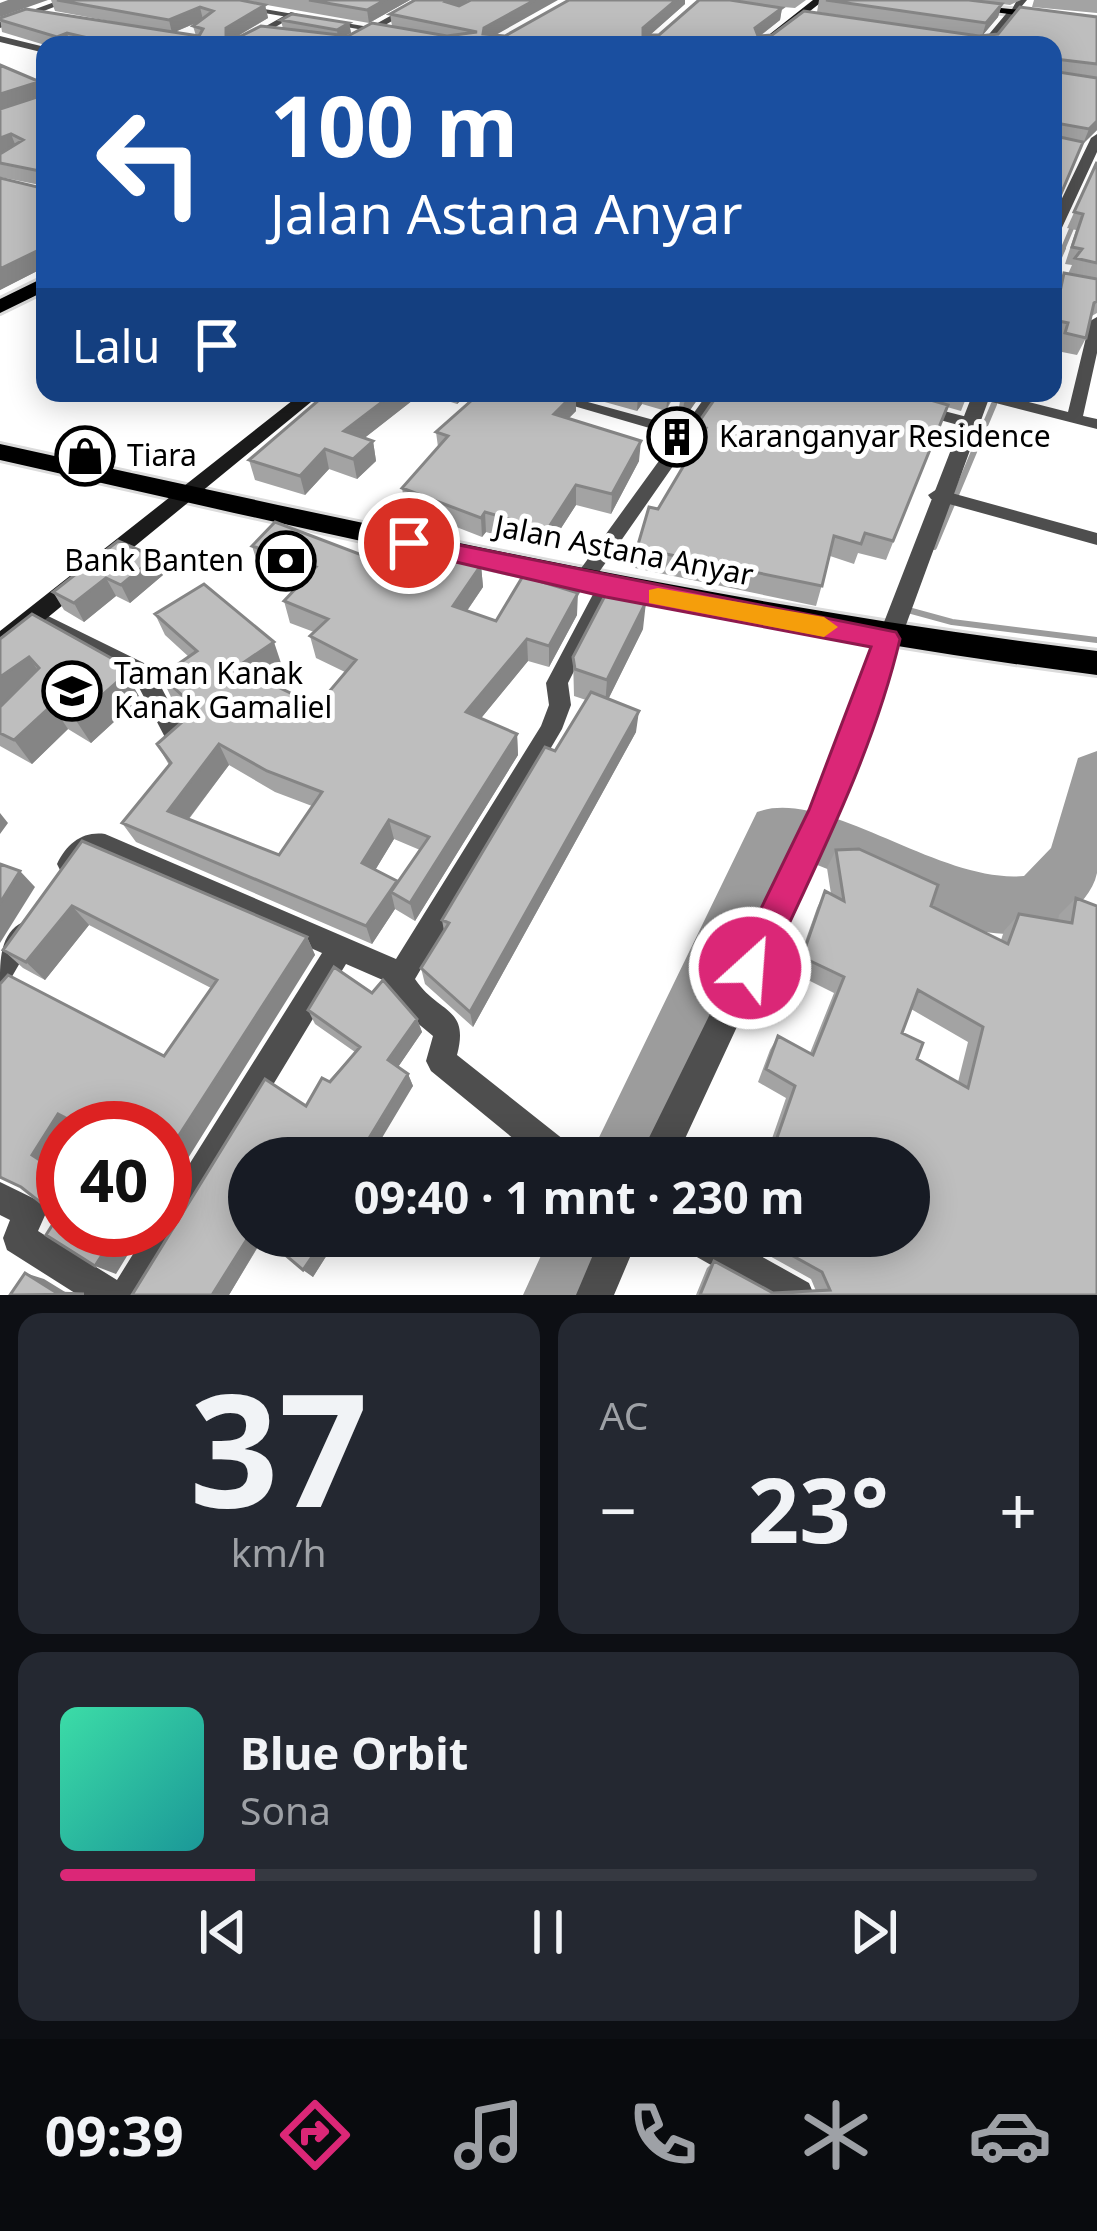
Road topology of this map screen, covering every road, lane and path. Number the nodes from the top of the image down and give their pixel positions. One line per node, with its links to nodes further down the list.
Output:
1 (68, 0): 7 (street)
2 (194, 0): 8 (street)
3 (425, 0): 14 (street)
4 (819, 0): 9 (main road)
5 (928, 0): 6 (main road)
6 (1022, 6): 12 (main road); 21 (street)
7 (29, 14): 10 (street); 13 (street)
8 (294, 14): 14 (street); 15 (street)
9 (795, 15): 11 (street); 20 (main road)
10 (54, 19)
11 (821, 19)
12 (1097, 22)
13 (0, 25)
14 (372, 28): 17 (street); 19 (street)
15 (258, 31): 16 (street); 18 (street)
16 (277, 34)
17 (411, 35)
18 (250, 36)
19 (358, 36)
20 (771, 36)
21 (991, 36)
22 (0, 39): 23 (street)
23 (36, 48)
24 (1072, 149): 25 (street)
25 (1094, 152): 26 (street)
26 (1062, 214)
27 (1062, 283): 29 (street)
28 (36, 288): 30 (main road)
29 (1097, 289)
30 (0, 307)
31 (1097, 321): 38 (street)
32 (303, 402): 43 (main road)
33 (570, 402): 41 (street)
34 (710, 402): 41 (street)
35 (978, 402): 39 (street)
36 (1013, 402): 38 (street)
37 (902, 405): 39 (street)
38 (1074, 418): 40 (street)
39 (969, 423): 44 (street)
40 (1097, 424)
41 (687, 434): 46 (street)
42 (0, 452): 43 (main road, Jalan Astana Anyar)
43 (190, 493): 46 (main road, Jalan Astana Anyar); 47 (main road)
44 (937, 496): 45 (street); 48 (street)
45 (1097, 539)
46 (594, 585): 48 (main road, Jalan Astana Anyar); 54 (street)
47 (35, 617): 49 (main road); 51 (street)
48 (887, 639): 50 (main road, Jalan Astana Anyar); 56 (street)
49 (0, 644)
50 (1097, 664)
51 (177, 738)
52 (342, 946): 53 (street); 54 (street); 61 (street)
53 (0, 970)
54 (396, 975): 55 (street)
55 (536, 1137)
56 (667, 1137)
57 (0, 1198): 60 (street)
58 (611, 1257): 62 (street)
59 (730, 1257): 63 (street)
60 (109, 1295)
61 (127, 1295)
62 (595, 1295)
63 (797, 1295)

